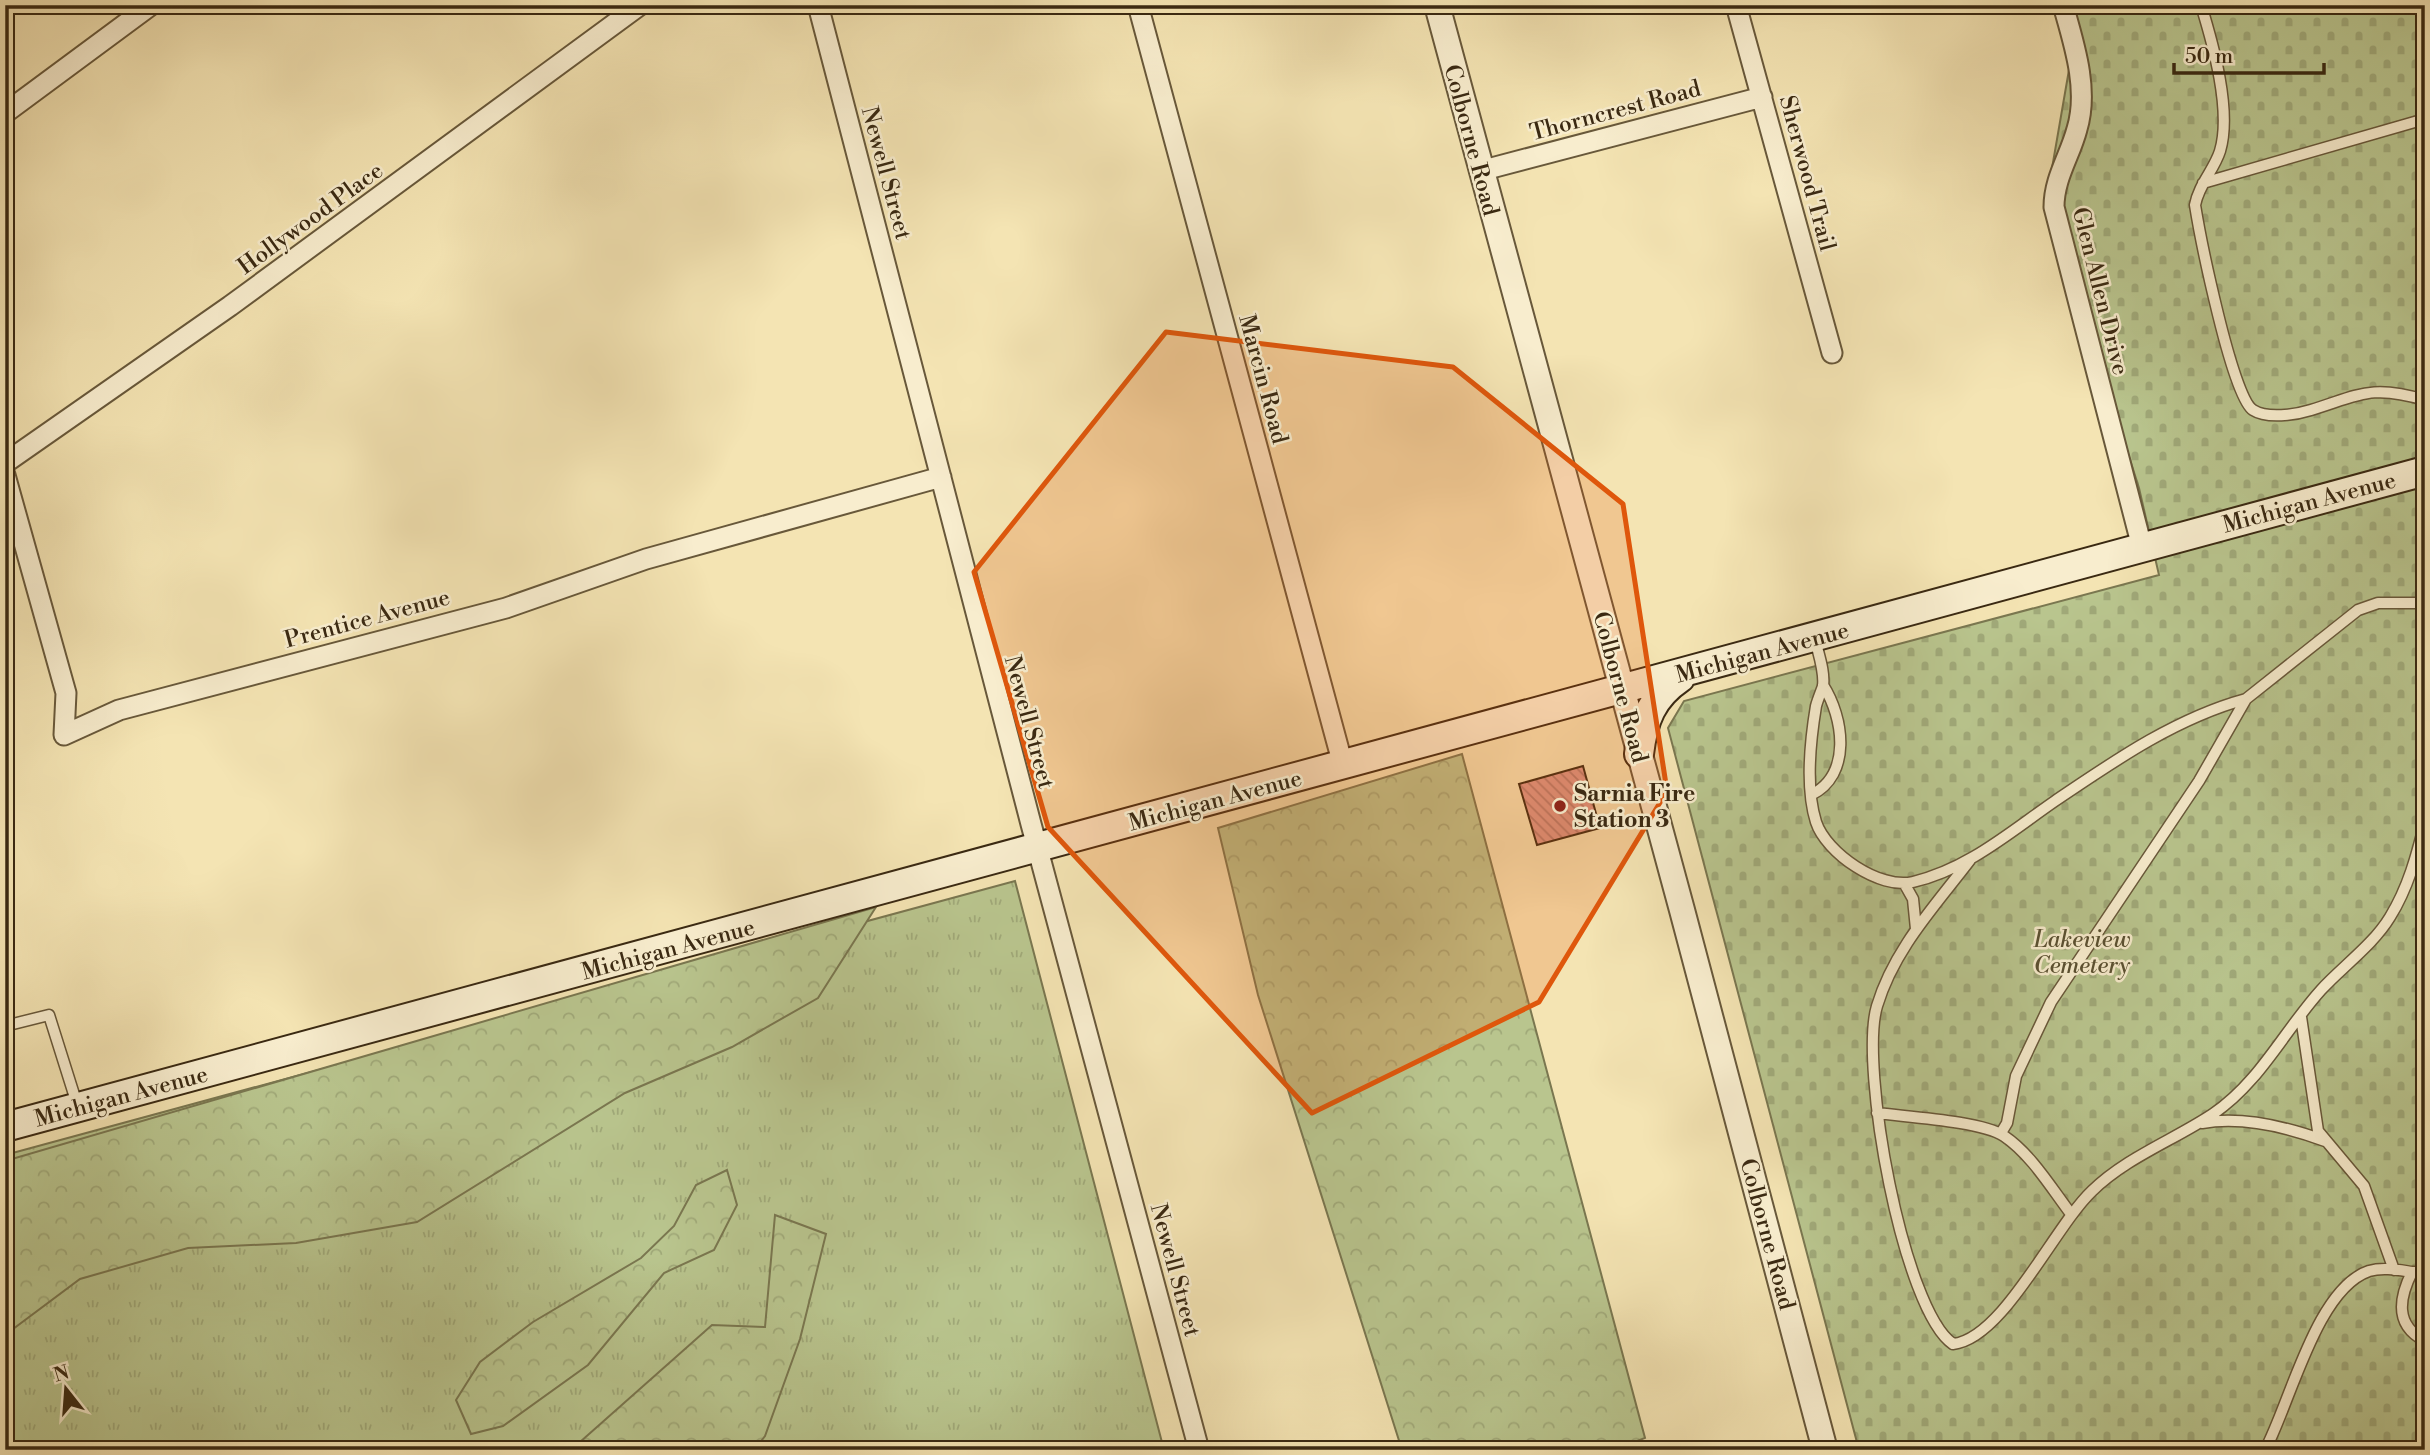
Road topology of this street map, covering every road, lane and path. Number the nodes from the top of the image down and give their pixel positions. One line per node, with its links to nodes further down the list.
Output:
1 (151, 5): 10 (street)
2 (640, 5): 16 (street, Hollywood Place)
3 (818, 5): 19 (street, Newell Street)
4 (1138, 5): 28 (street, Marcin Road)
5 (1437, 5): 12 (street, Colborne Road)
6 (1736, 5): 9 (street, Sherwood Trail)
7 (2063, 5): 20 (street, Glen Allen Drive)
8 (2201, 5): 13 (lane)
9 (1762, 97): 12 (street, Thorncrest Road); 14 (street, Sherwood Trail)
10 (5, 113)
11 (2425, 119): 13 (lane)
12 (1480, 171): 25 (street, Colborne Road)
13 (2203, 183): 15 (lane)
14 (1832, 353)
15 (2425, 400)
16 (5, 463)
17 (2425, 471): 20 (main road, Michigan Avenue)
18 (5, 475): 19 (street, Prentice Avenue)
19 (941, 477): 31 (street, Newell Street)
20 (2142, 547): 22 (main road, Michigan Avenue)
21 (2425, 603): 26 (lane)
22 (1815, 637): 23 (main road, Michigan Avenue); 24 (lane)
23 (1688, 672): 25 (main road, Michigan Avenue); 27 (main road)
24 (1823, 685): 29 (lane); 29 (lane)
25 (1621, 690): 27 (street, Colborne Road); 28 (main road, Michigan Avenue)
26 (2246, 699): 32 (lane); 41 (lane)
27 (1639, 754): 49 (street, Colborne Road)
28 (1343, 765): 31 (main road, Michigan Avenue)
29 (1811, 795): 33 (lane)
30 (2425, 822): 35 (lane)
31 (1038, 849): 37 (main road, Michigan Avenue); 48 (street, Newell Street)
32 (1970, 860): 33 (lane); 34 (lane)
33 (1904, 883): 34 (lane)
34 (1916, 929): 38 (lane)
35 (2301, 1017): 39 (lane); 42 (lane)
36 (5, 1026): 37 (lane)
37 (79, 1108): 40 (main road, Michigan Avenue)
38 (1877, 1113): 41 (lane); 43 (lane)
39 (2192, 1125): 42 (lane); 43 (lane)
40 (5, 1127)
41 (2001, 1133): 43 (lane)
42 (2325, 1141): 44 (lane)
43 (2071, 1214)
44 (2394, 1270): 45 (lane); 50 (lane)
45 (2412, 1272): 46 (lane); 47 (lane)
46 (2425, 1272)
47 (2425, 1340)
48 (1199, 1450)
49 (1825, 1450)
50 (2264, 1450)

